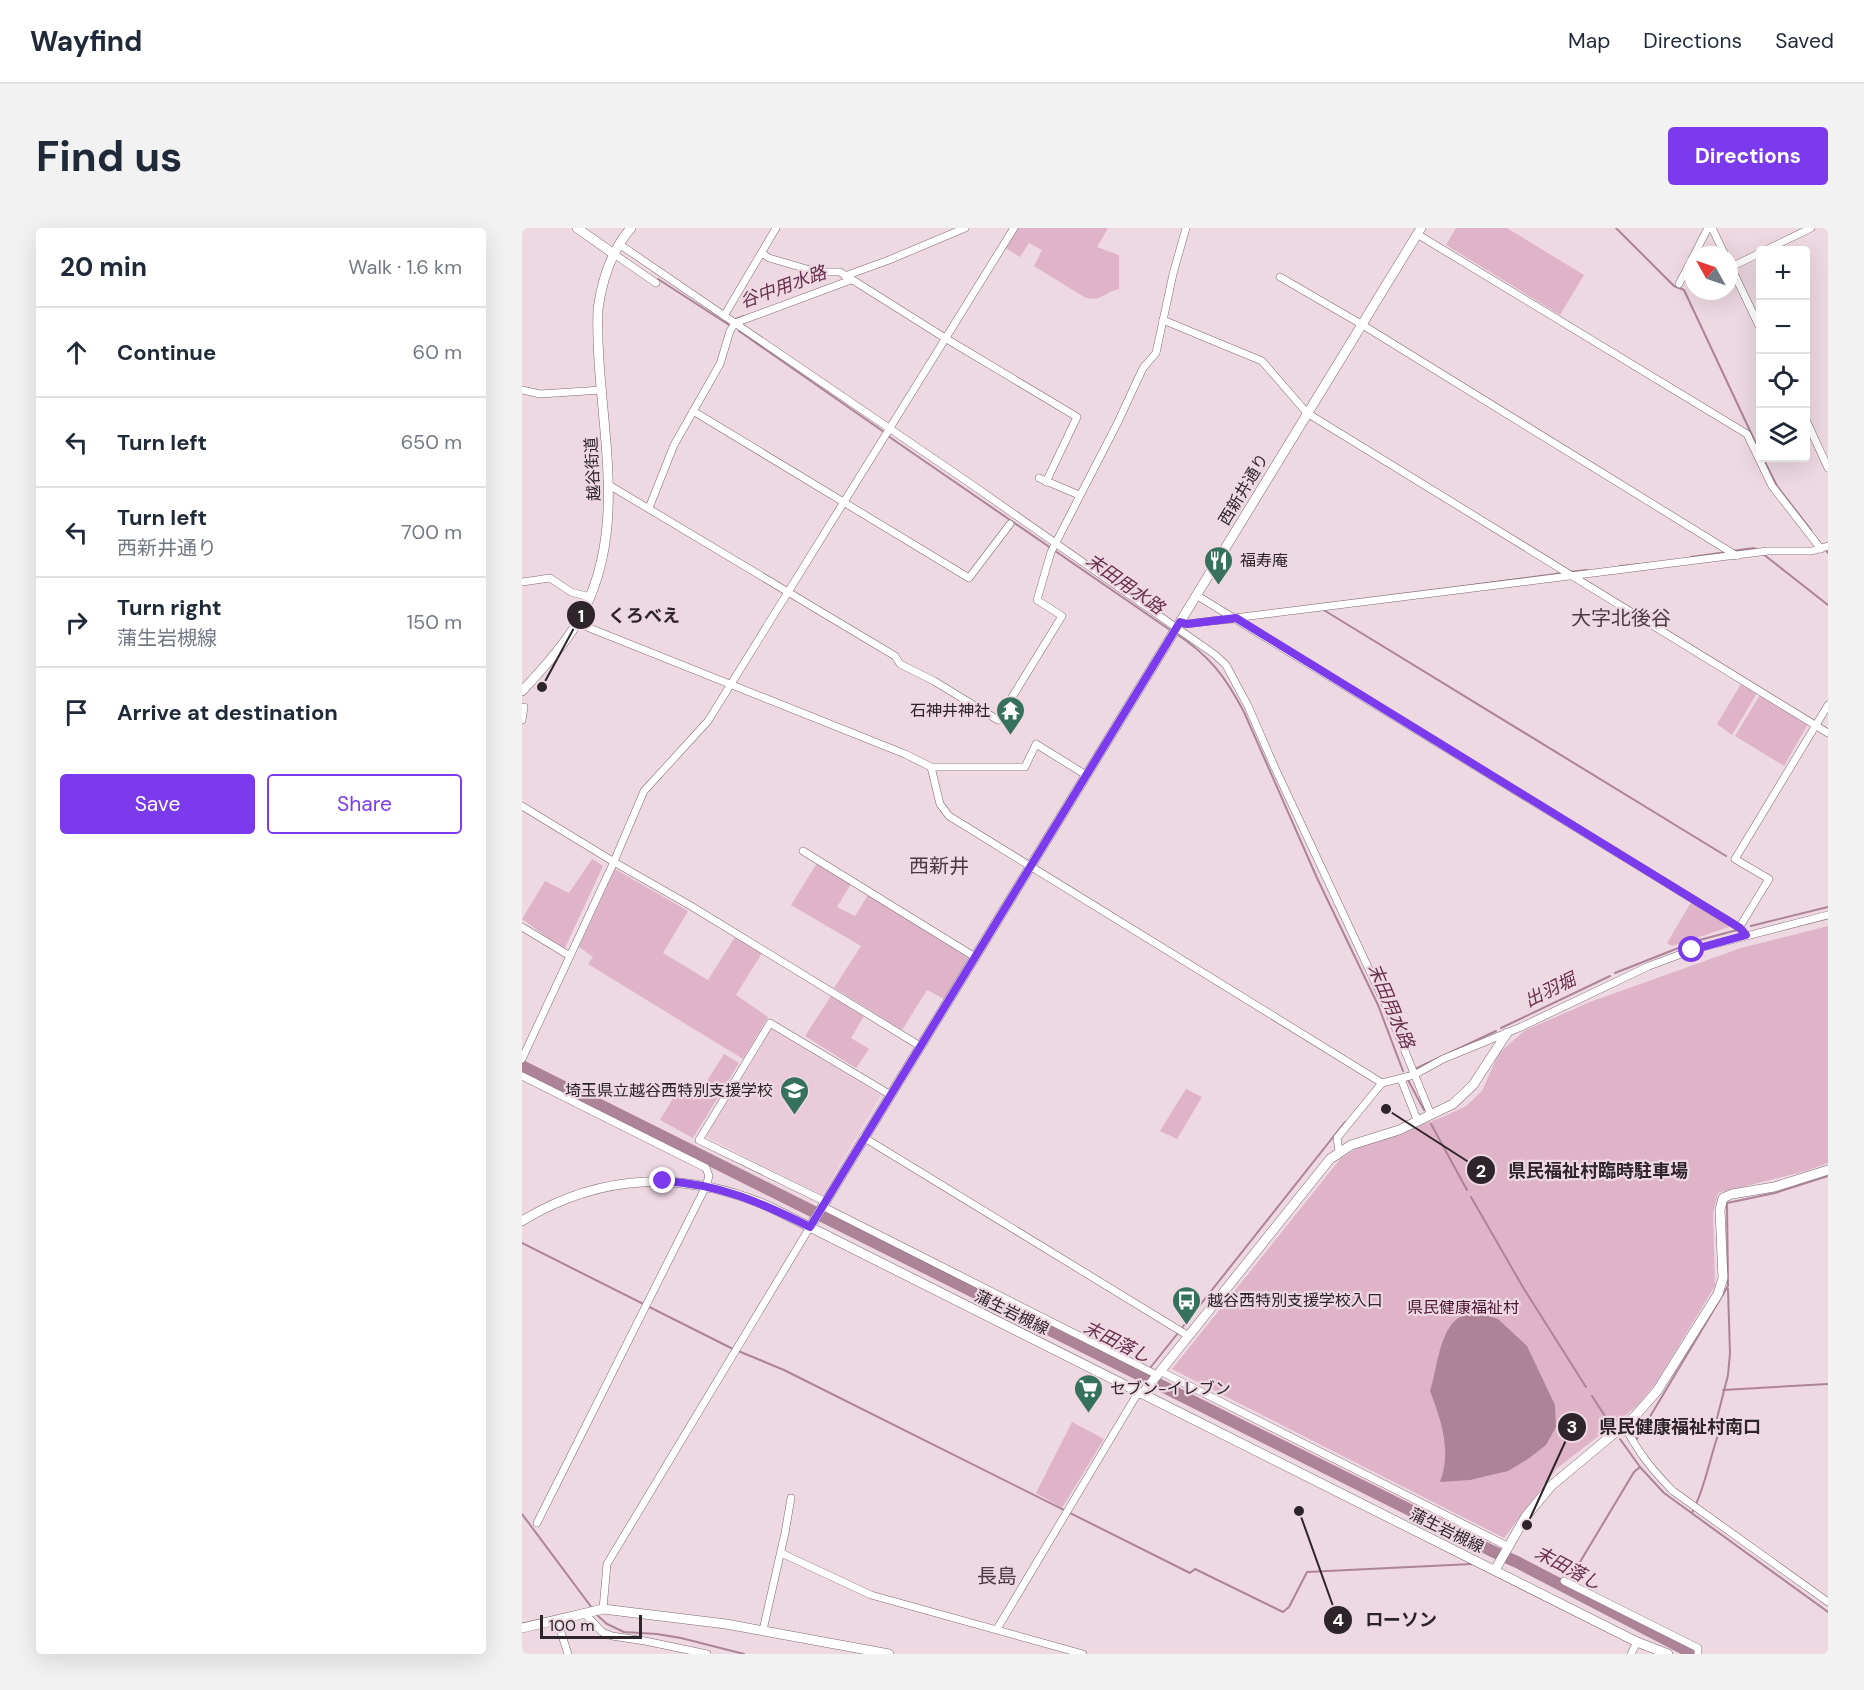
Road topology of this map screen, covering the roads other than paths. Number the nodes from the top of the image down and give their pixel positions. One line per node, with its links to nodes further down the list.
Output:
1 (577, 228): 15 (street)
2 (631, 228): 10 (street, 越谷街道)
3 (776, 228): 14 (street)
4 (965, 228): 19 (street)
5 (1014, 228): 29 (street)
6 (1186, 228): 26 (street)
7 (1710, 228): 11 (street); 12 (street)
8 (1811, 228): 13 (street)
9 (1419, 231): 28 (street, 西新井通り); 43 (street)
10 (619, 244): 15 (street, 越谷街道); 24 (street)
11 (1700, 246)
12 (1720, 246)
13 (1774, 246)
14 (762, 253): 19 (street); 24 (street)
15 (614, 254): 22 (street); 31 (street, 越谷街道)
16 (1756, 255): 17 (street)
17 (1738, 262)
18 (1684, 275): 23 (street)
19 (848, 278): 27 (street); 29 (street)
20 (1280, 278): 28 (street)
21 (1738, 281): 25 (street)
22 (656, 283)
23 (1679, 284)
24 (724, 316): 27 (street)
25 (1756, 318)
26 (1163, 320): 33 (street); 38 (street)
27 (735, 323): 32 (street); 34 (street)
28 (1361, 324): 33 (street, 西新井通り); 44 (street)
29 (945, 338): 34 (street); 38 (street)
30 (522, 390): 31 (street)
31 (602, 390): 37 (street, 越谷街道)
32 (693, 411): 39 (street); 40 (street)
33 (1307, 413): 45 (street); 48 (street, 西新井通り)
34 (890, 429): 39 (street); 42 (street)
35 (1810, 429): 36 (street)
36 (1828, 468)
37 (609, 484): 40 (street); 49 (street, 越谷街道)
38 (1079, 495): 42 (street)
39 (843, 502): 41 (street); 47 (street)
40 (649, 508): 47 (street)
41 (1010, 524)
42 (1056, 543): 47 (street); 52 (street)
43 (1825, 547): 44 (street)
44 (1737, 556): 45 (street)
45 (1571, 575): 50 (street); 58 (street)
46 (522, 582): 49 (street)
47 (788, 591): 53 (street)
48 (1196, 595): 50 (street); 52 (street, 西新井通り)
49 (590, 597): 51 (street, 越谷街道)
50 (1236, 618): 52 (street); 68 (street)
51 (577, 623): 53 (street); 54 (street, 越谷街道)
52 (1178, 625): 61 (street, 西新井通り); 75 (street)
53 (730, 686): 60 (street); 64 (street)
54 (522, 691)
55 (1828, 705): 58 (street)
56 (524, 707): 57 (street)
57 (522, 720)
58 (1816, 725): 59 (street); 68 (street)
59 (1828, 733)
60 (931, 767): 61 (street); 65 (street)
61 (1086, 774): 65 (street, 西新井通り)
62 (522, 806): 64 (street)
63 (803, 851): 71 (street)
64 (614, 862): 70 (street); 73 (street)
65 (1030, 866): 71 (street, 西新井通り); 78 (street)
66 (1828, 915): 69 (street)
67 (522, 927): 70 (street)
68 (1739, 928): 69 (street)
69 (1746, 935): 72 (street)
70 (570, 956): 74 (street)
71 (975, 957): 73 (street, 西新井通り)
72 (1507, 1033): 75 (street); 81 (street)
73 (920, 1046): 79 (street, 西新井通り)
74 (523, 1056)
75 (1414, 1075): 77 (street); 80 (street)
76 (522, 1076): 85 (street)
77 (1401, 1079): 78 (street); 81 (street)
78 (1382, 1083): 83 (street)
79 (890, 1094): 82 (street, 西新井通り); 86 (street)
80 (1429, 1110)
81 (1418, 1122): 83 (street)
82 (863, 1137): 86 (street, 西新井通り); 89 (street)
83 (1340, 1151): 89 (street)
84 (1828, 1170): 92 (street)
85 (706, 1186): 87 (street, 蒲生岩槻線); 88 (street, 蒲生岩槻線); 94 (street)
86 (823, 1204): 88 (street, 西新井通り); 90 (street)
87 (522, 1221)
88 (810, 1227): 91 (street, 蒲生岩槻線); 100 (street)
89 (1187, 1335): 90 (street)
90 (1158, 1373): 91 (street); 95 (street)
91 (1143, 1393): 97 (street, 蒲生岩槻線); 104 (street)
92 (1624, 1425): 95 (street); 99 (street)
93 (791, 1498): 96 (street)
94 (537, 1522)
95 (1509, 1547): 97 (street)
96 (781, 1553): 104 (street); 105 (street)
97 (1495, 1570): 106 (street, 蒲生岩槻線)
98 (1564, 1581): 113 (street)
99 (1828, 1602)
100 (603, 1609): 101 (street); 105 (street)
101 (586, 1615): 102 (street); 109 (street)
102 (557, 1620): 103 (street); 108 (street)
103 (522, 1628)
104 (997, 1629): 110 (street)
105 (763, 1630): 107 (street)
106 (1636, 1642): 111 (street); 112 (street, 蒲生岩槻線)
107 (882, 1653)
108 (568, 1654)
109 (707, 1654)
110 (1083, 1654)
111 (1630, 1654)
112 (1668, 1654)
113 (1698, 1654)

